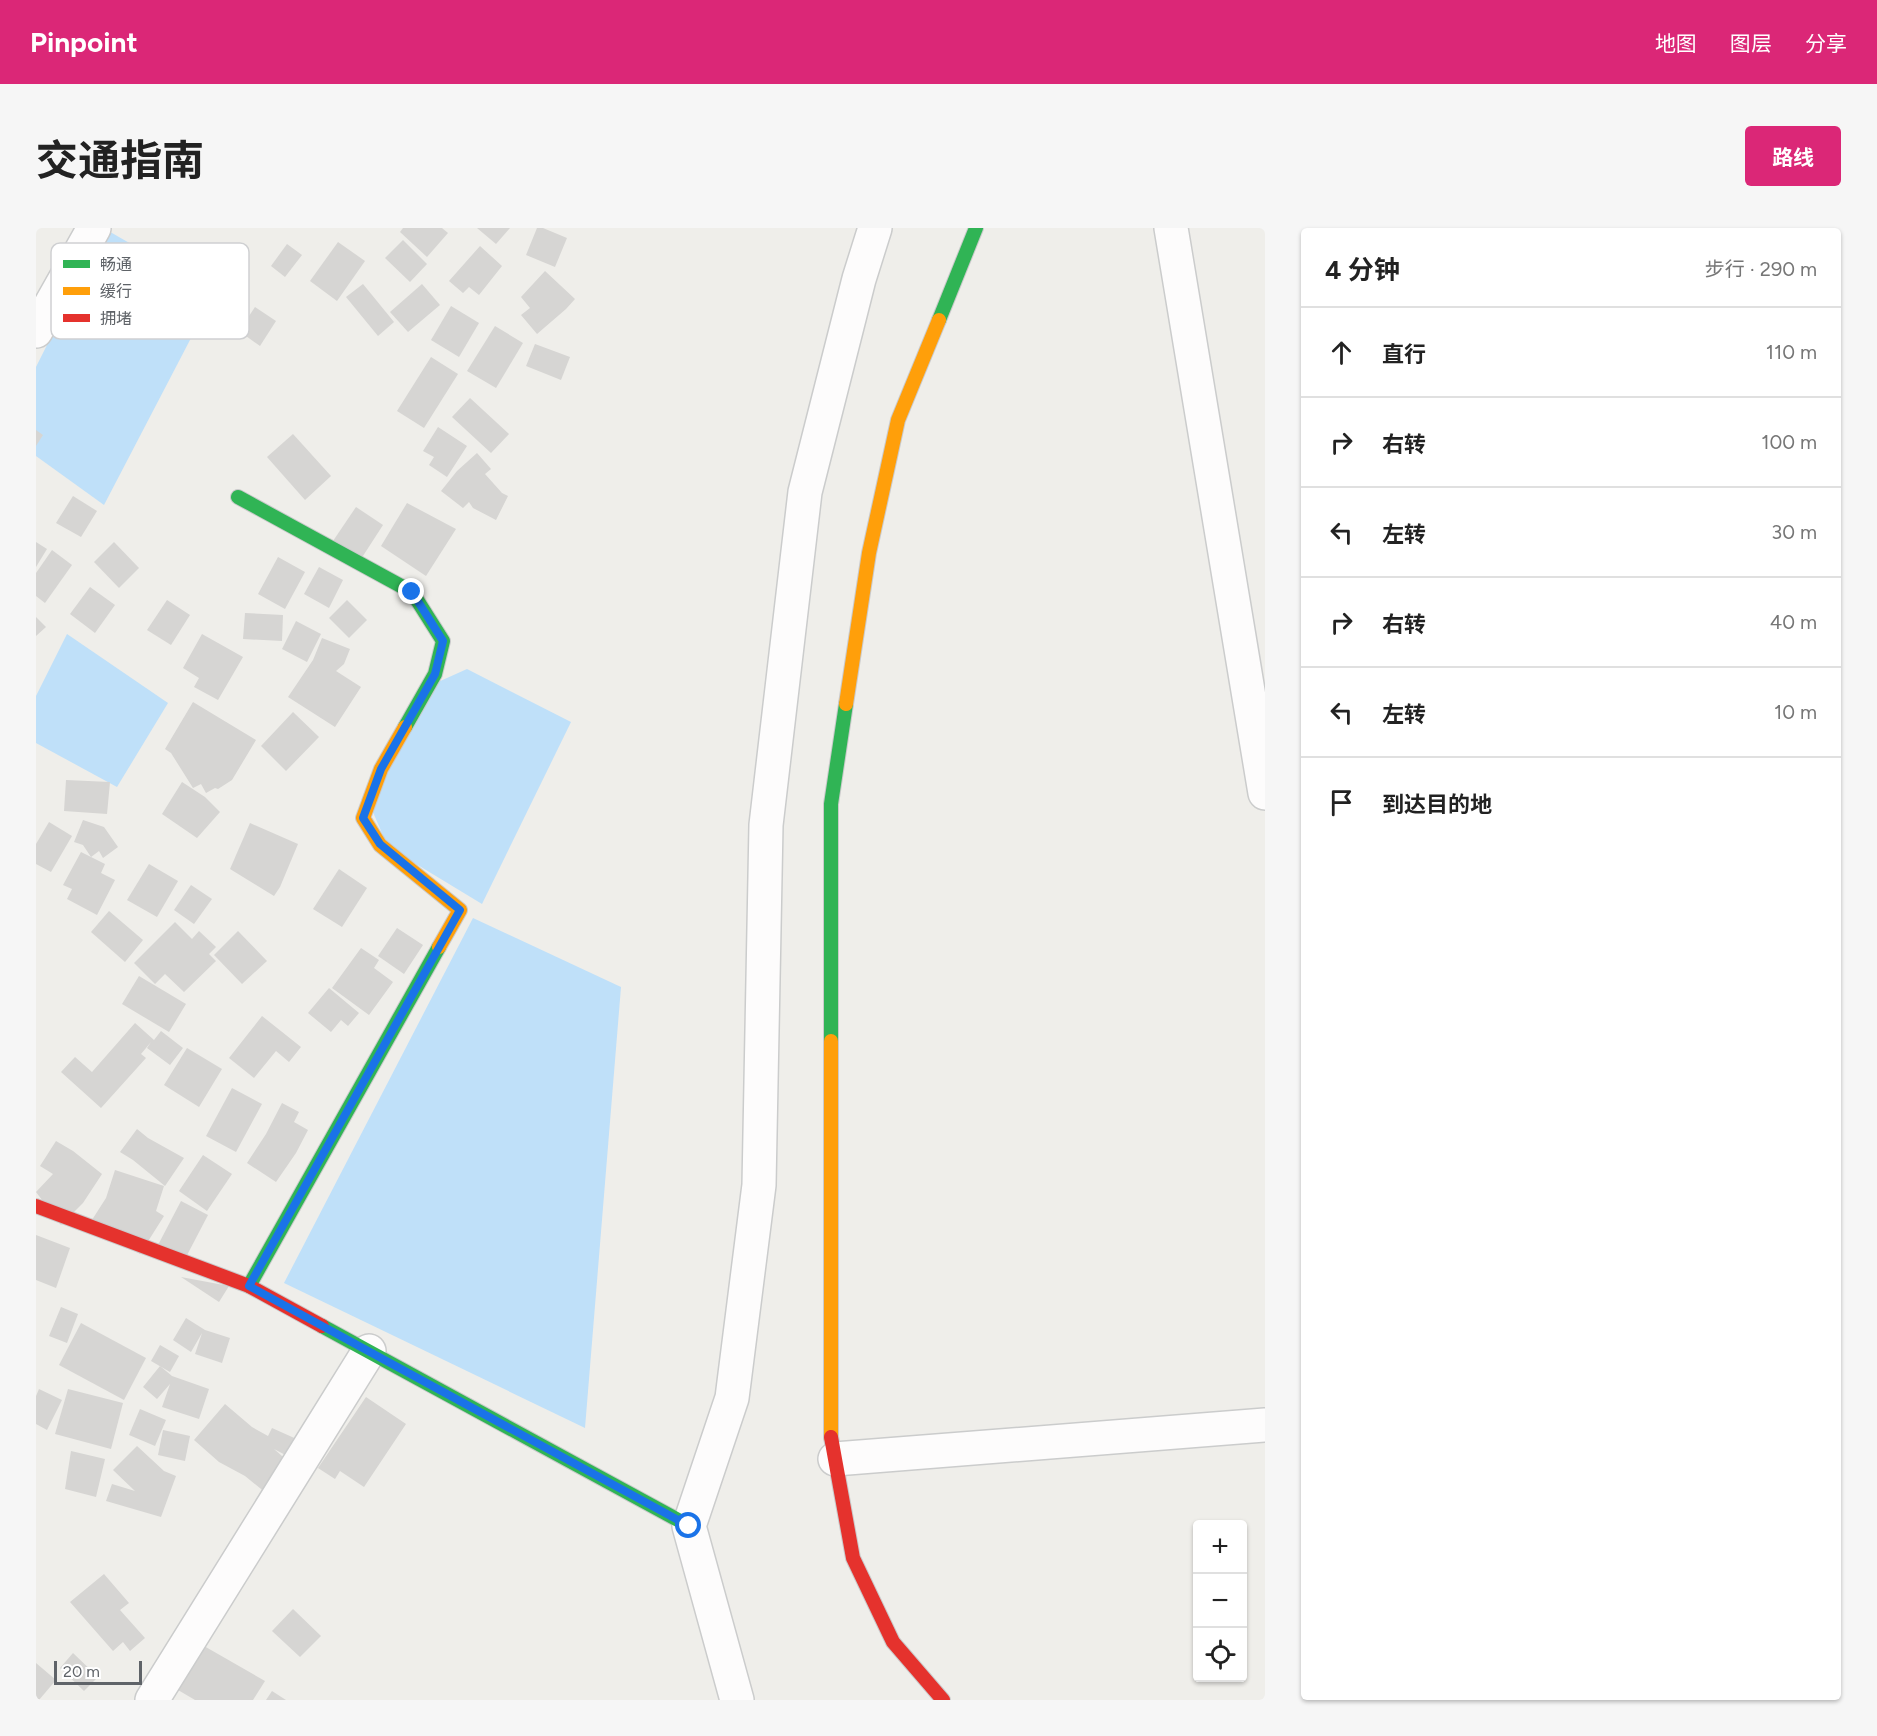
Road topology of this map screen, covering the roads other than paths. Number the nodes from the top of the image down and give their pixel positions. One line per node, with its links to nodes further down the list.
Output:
1 (94, 228): 5 (street)
2 (875, 228): 15 (street)
3 (976, 228): 14 (street)
4 (1171, 228): 9 (street)
5 (86, 243)
6 (51, 304): 7 (street)
7 (36, 331)
8 (238, 497): 11 (street)
9 (1265, 793)
10 (36, 1206): 11 (street)
11 (249, 1286): 12 (street)
12 (369, 1351): 15 (street); 16 (street)
13 (1265, 1425): 14 (street)
14 (835, 1459): 18 (street)
15 (689, 1526): 17 (street)
16 (153, 1700)
17 (737, 1700)
18 (943, 1700)

